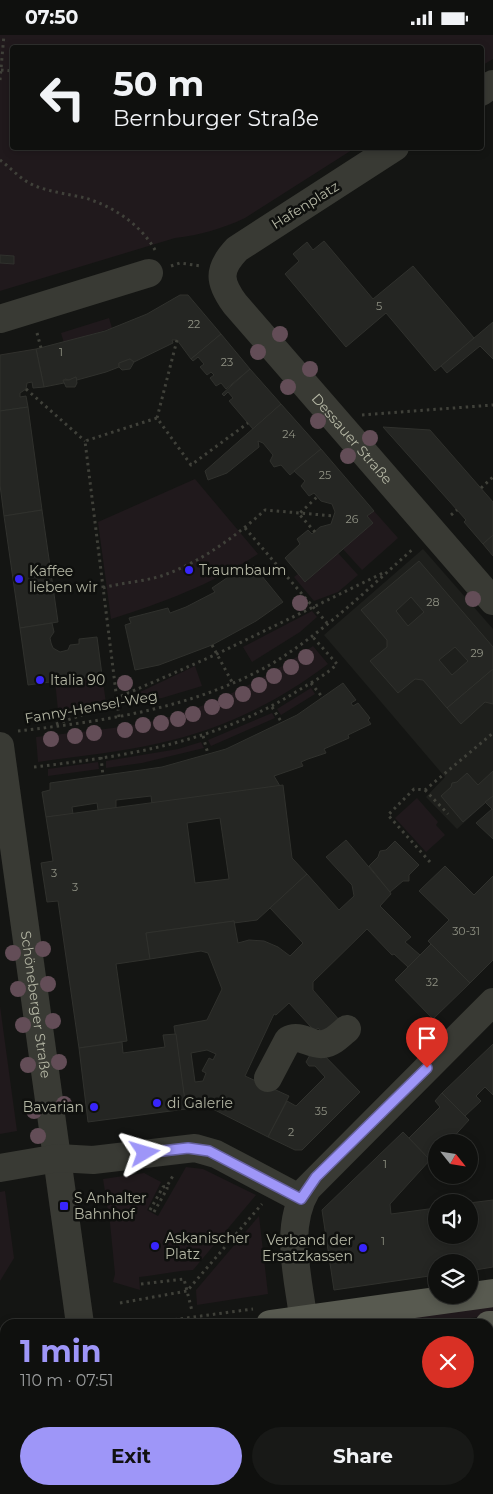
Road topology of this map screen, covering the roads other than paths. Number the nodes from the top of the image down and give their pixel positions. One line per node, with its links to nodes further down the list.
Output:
1 (390, 150): 3 (street, Hafenplatz)
2 (152, 262): 4 (street)
3 (221, 270): 5 (street, Dessauer Straße)
4 (0, 319)
5 (493, 601)
6 (5, 739): 10 (street, Schöneberger Straße)
7 (493, 1002): 12 (street)
8 (347, 1029): 9 (street)
9 (268, 1078)
10 (58, 1158): 11 (street); 12 (street); 16 (street, Schöneberger Straße)
11 (0, 1168)
12 (301, 1199): 18 (street)
13 (493, 1293): 15 (main road)
14 (265, 1316): 17 (main road)
15 (370, 1317): 19 (main road)
16 (79, 1319)
17 (288, 1319)
18 (304, 1319)
19 (337, 1319)

